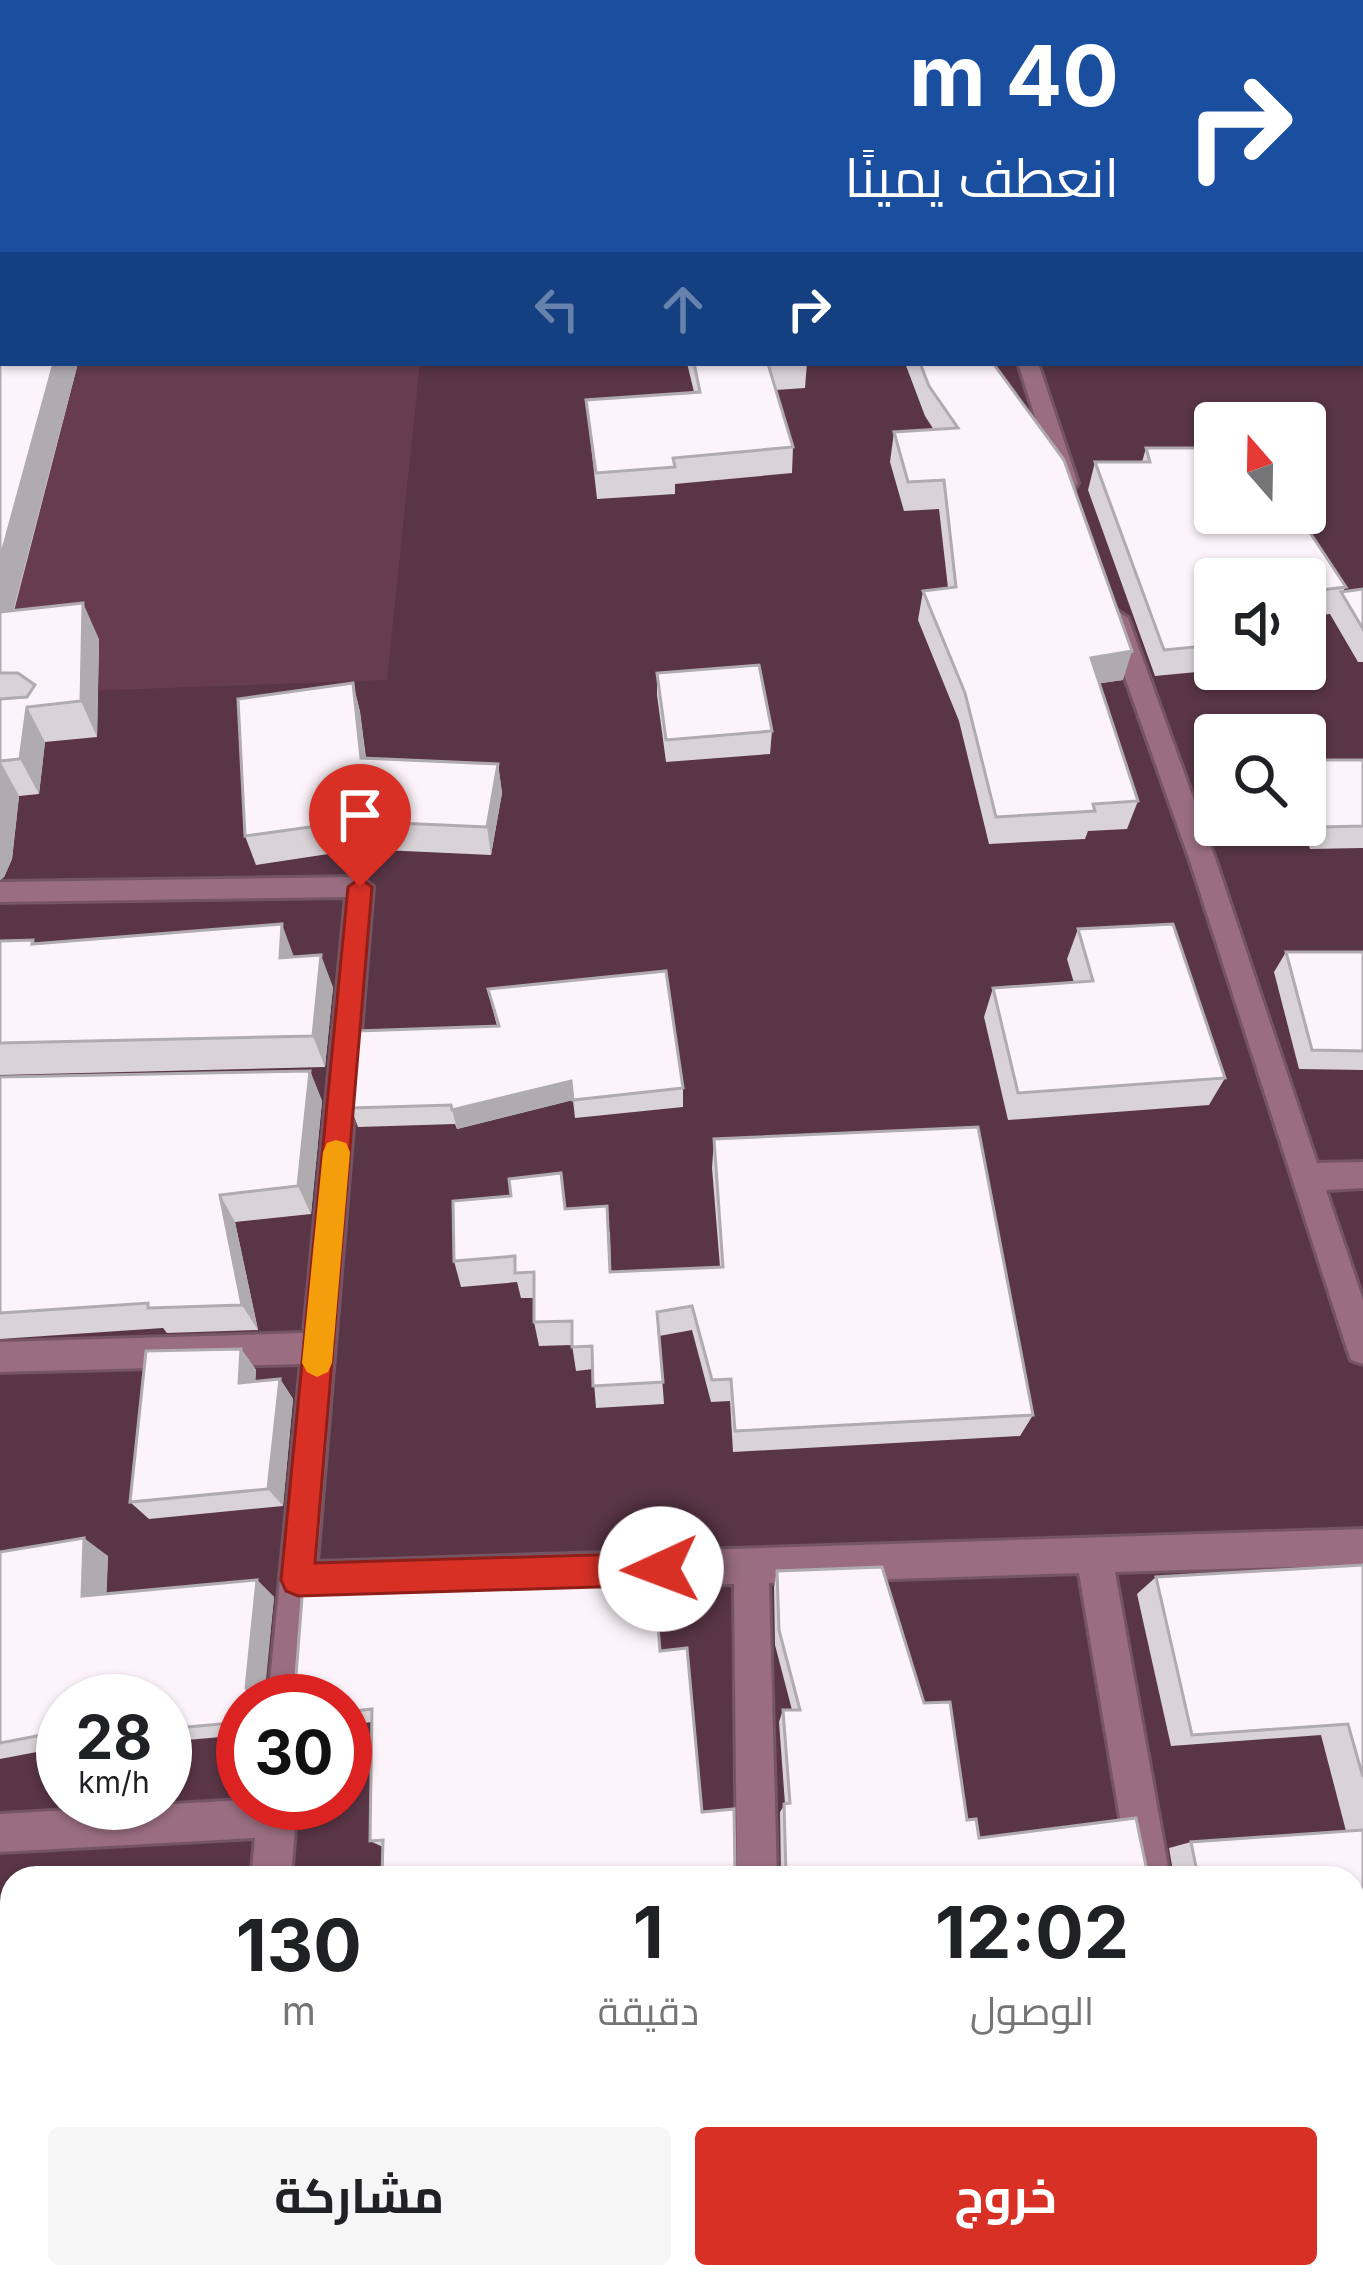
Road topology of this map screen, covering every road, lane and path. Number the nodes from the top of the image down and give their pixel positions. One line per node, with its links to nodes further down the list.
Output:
1 (1029, 366): 2 (street)
2 (1077, 511)
3 (1109, 599): 6 (street)
4 (0, 892): 7 (street)
5 (1363, 1175): 6 (street)
6 (1307, 1178): 8 (street)
7 (319, 1348): 9 (street); 13 (street)
8 (1363, 1349)
9 (0, 1357)
10 (1363, 1547): 11 (street)
11 (1094, 1555): 12 (street); 20 (street)
12 (752, 1566): 13 (street); 19 (street)
13 (298, 1580): 14 (street)
14 (289, 1674)
15 (216, 1815): 17 (street)
16 (275, 1830): 18 (street)
17 (0, 1833)
18 (272, 1866)
19 (758, 1866)
20 (1148, 1866)

